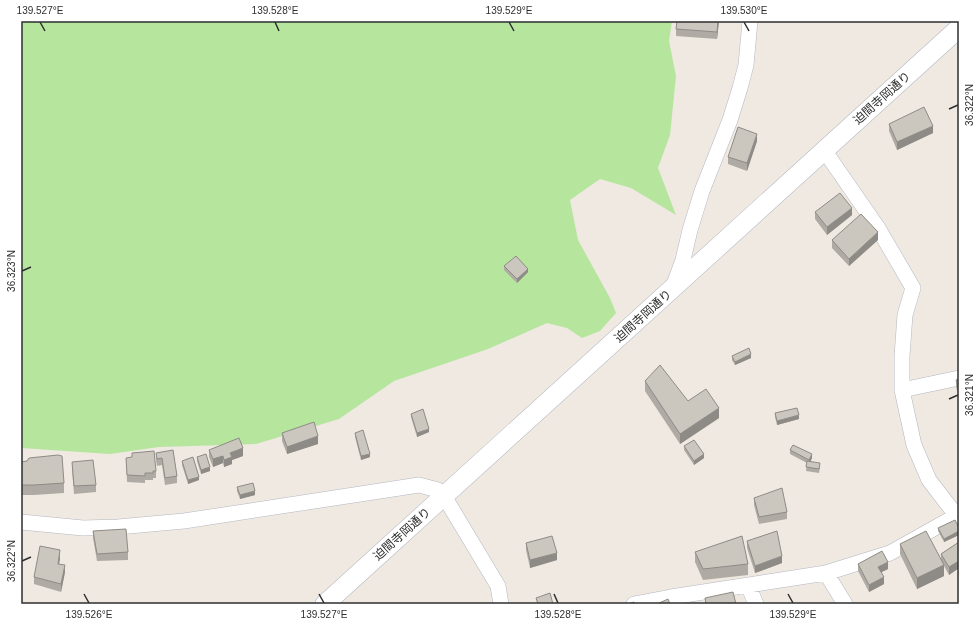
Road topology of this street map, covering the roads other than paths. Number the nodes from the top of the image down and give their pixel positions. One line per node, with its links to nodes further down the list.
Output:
1 (750, 21): 4 (street)
2 (959, 28): 3 (street, 迫間寺岡通り)
3 (824, 150): 4 (street, 迫間寺岡通り); 6 (street)
4 (672, 290): 7 (street, 迫間寺岡通り)
5 (959, 378): 6 (street)
6 (902, 390): 8 (street)
7 (444, 496): 9 (street); 12 (street, 迫間寺岡通り); 13 (street)
8 (958, 518): 10 (street)
9 (21, 522)
10 (826, 573): 11 (street); 16 (street)
11 (748, 585): 14 (street); 15 (street)
12 (326, 604)
13 (501, 604)
14 (634, 604)
15 (756, 604)
16 (845, 604)

